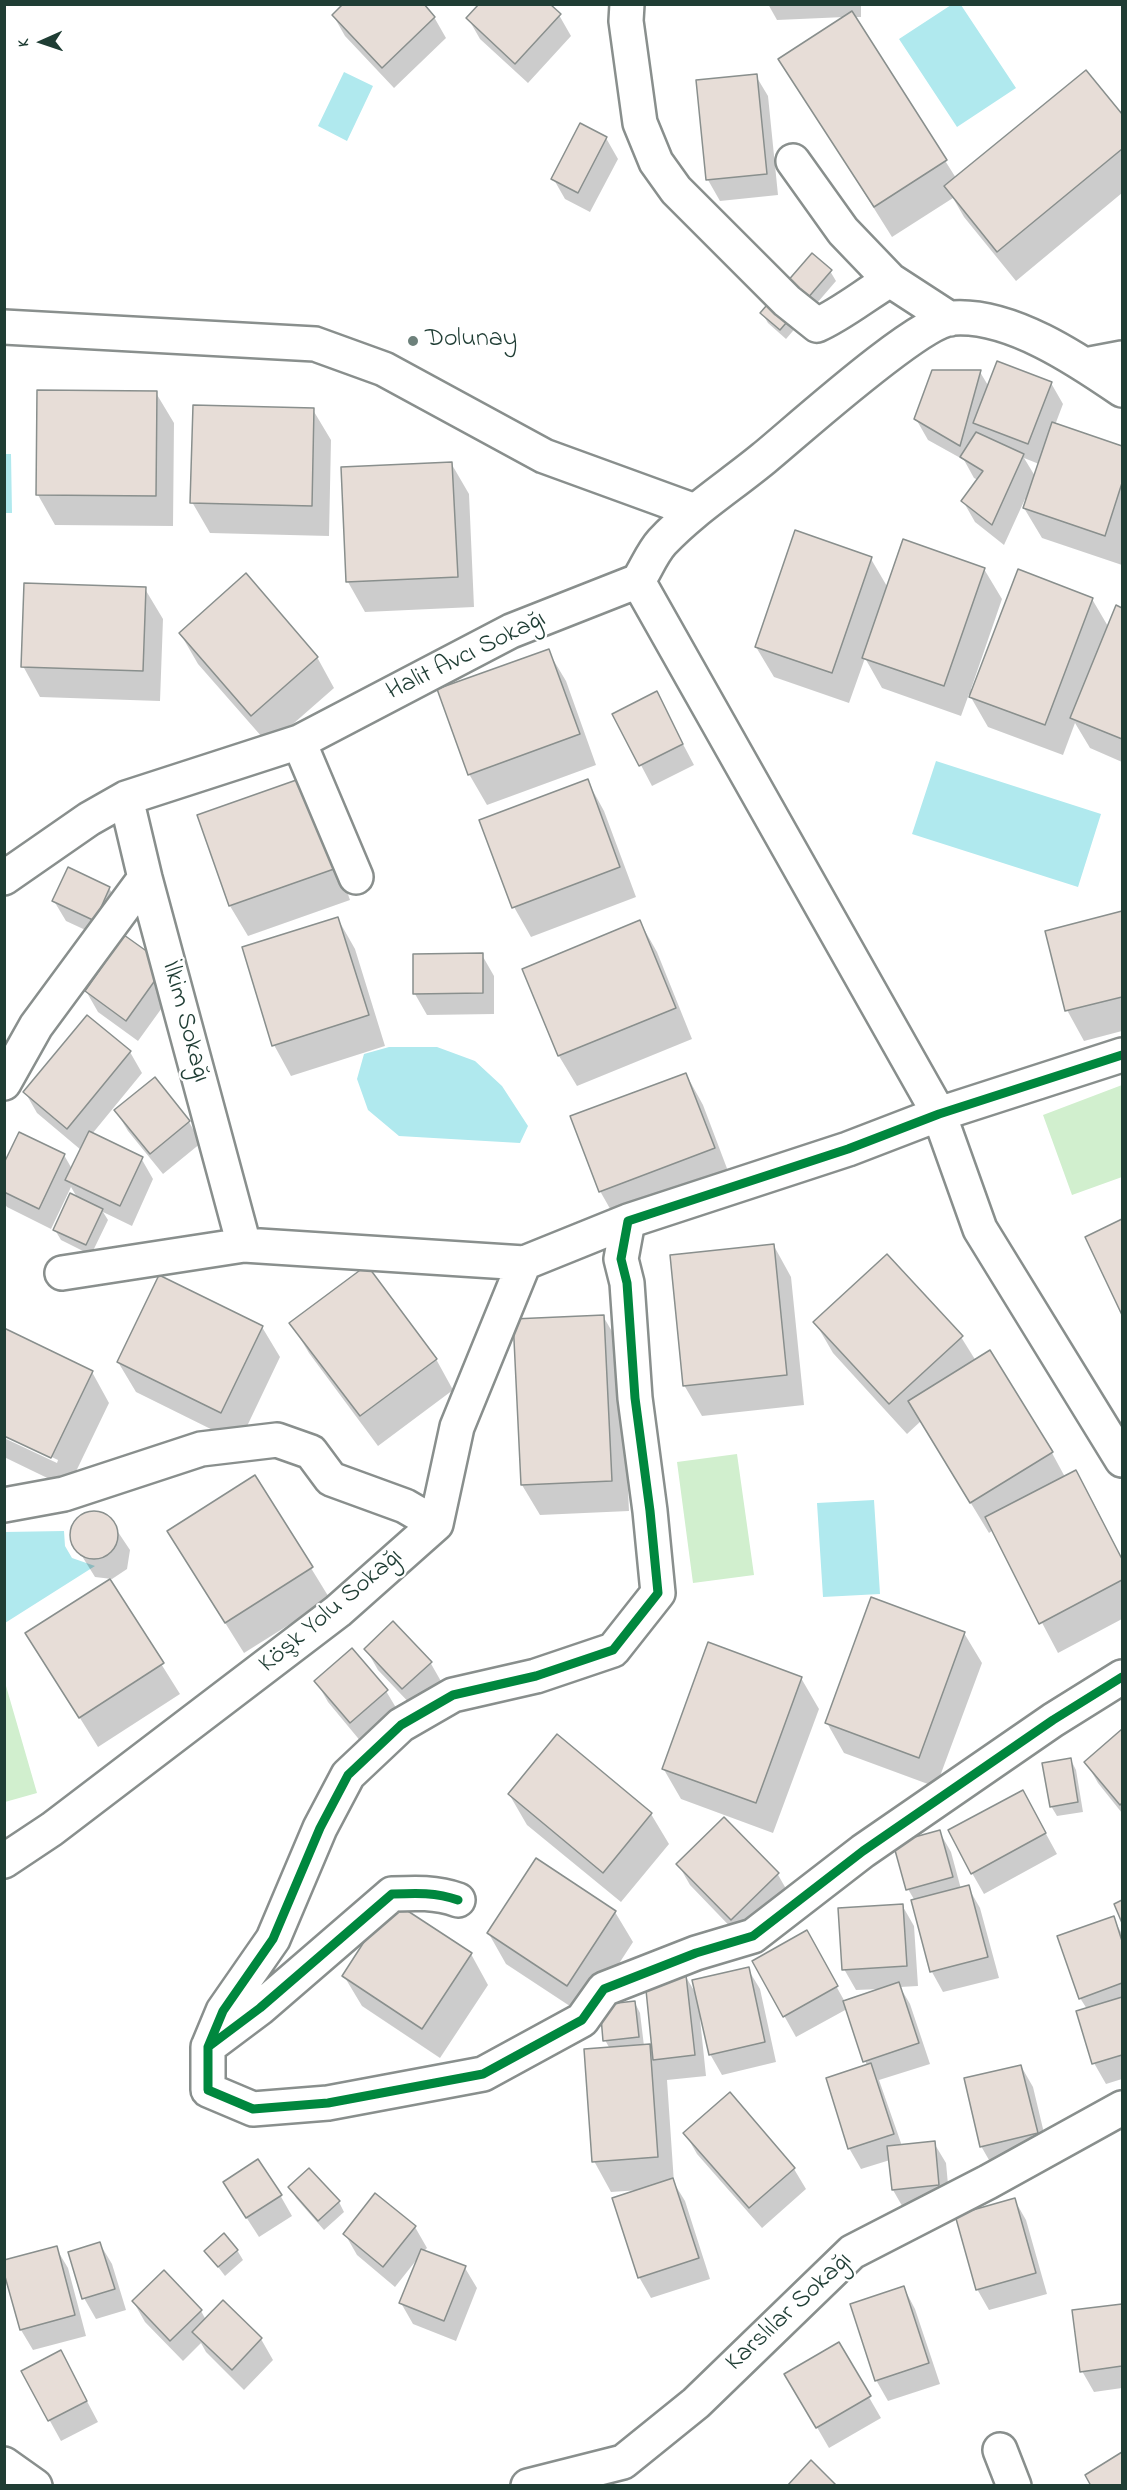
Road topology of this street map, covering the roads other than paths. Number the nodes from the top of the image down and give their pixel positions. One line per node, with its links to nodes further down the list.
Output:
1 (627, 4): 3 (street)
2 (793, 161): 3 (street)
3 (890, 280): 4 (street)
4 (950, 319): 7 (street); 9 (street)
5 (4, 327): 9 (street)
6 (1122, 358): 7 (street)
7 (1085, 365): 8 (street)
8 (1122, 390)
9 (696, 511): 10 (street)
10 (638, 581): 11 (street, Halit Avcı Sokağı); 18 (street)
11 (299, 742): 12 (street, Halit Avcı Sokağı); 13 (street)
12 (126, 798): 14 (street, Halit Avcı Sokağı); 15 (street, İlkim Sokağı)
13 (356, 877)
14 (4, 878)
15 (145, 878): 17 (street); 20 (street, İlkim Sokağı)
16 (1122, 1055): 18 (street)
17 (4, 1083)
18 (939, 1114): 19 (street); 23 (street)
19 (628, 1221): 21 (street); 29 (street)
20 (244, 1245): 21 (street); 22 (street)
21 (524, 1263): 25 (street)
22 (62, 1273)
23 (1122, 1460)
24 (4, 1505): 25 (street)
25 (436, 1524): 27 (street, Köşk Yolu Sokağı)
26 (1122, 1677): 29 (street)
27 (4, 1861)
28 (458, 1900): 29 (street)
29 (208, 2047)
30 (1122, 2108): 34 (street, Karslılar Sokağı)
31 (1000, 2450): 35 (street)
32 (4, 2464): 33 (street)
33 (35, 2486)
34 (528, 2486)
35 (1014, 2486)

